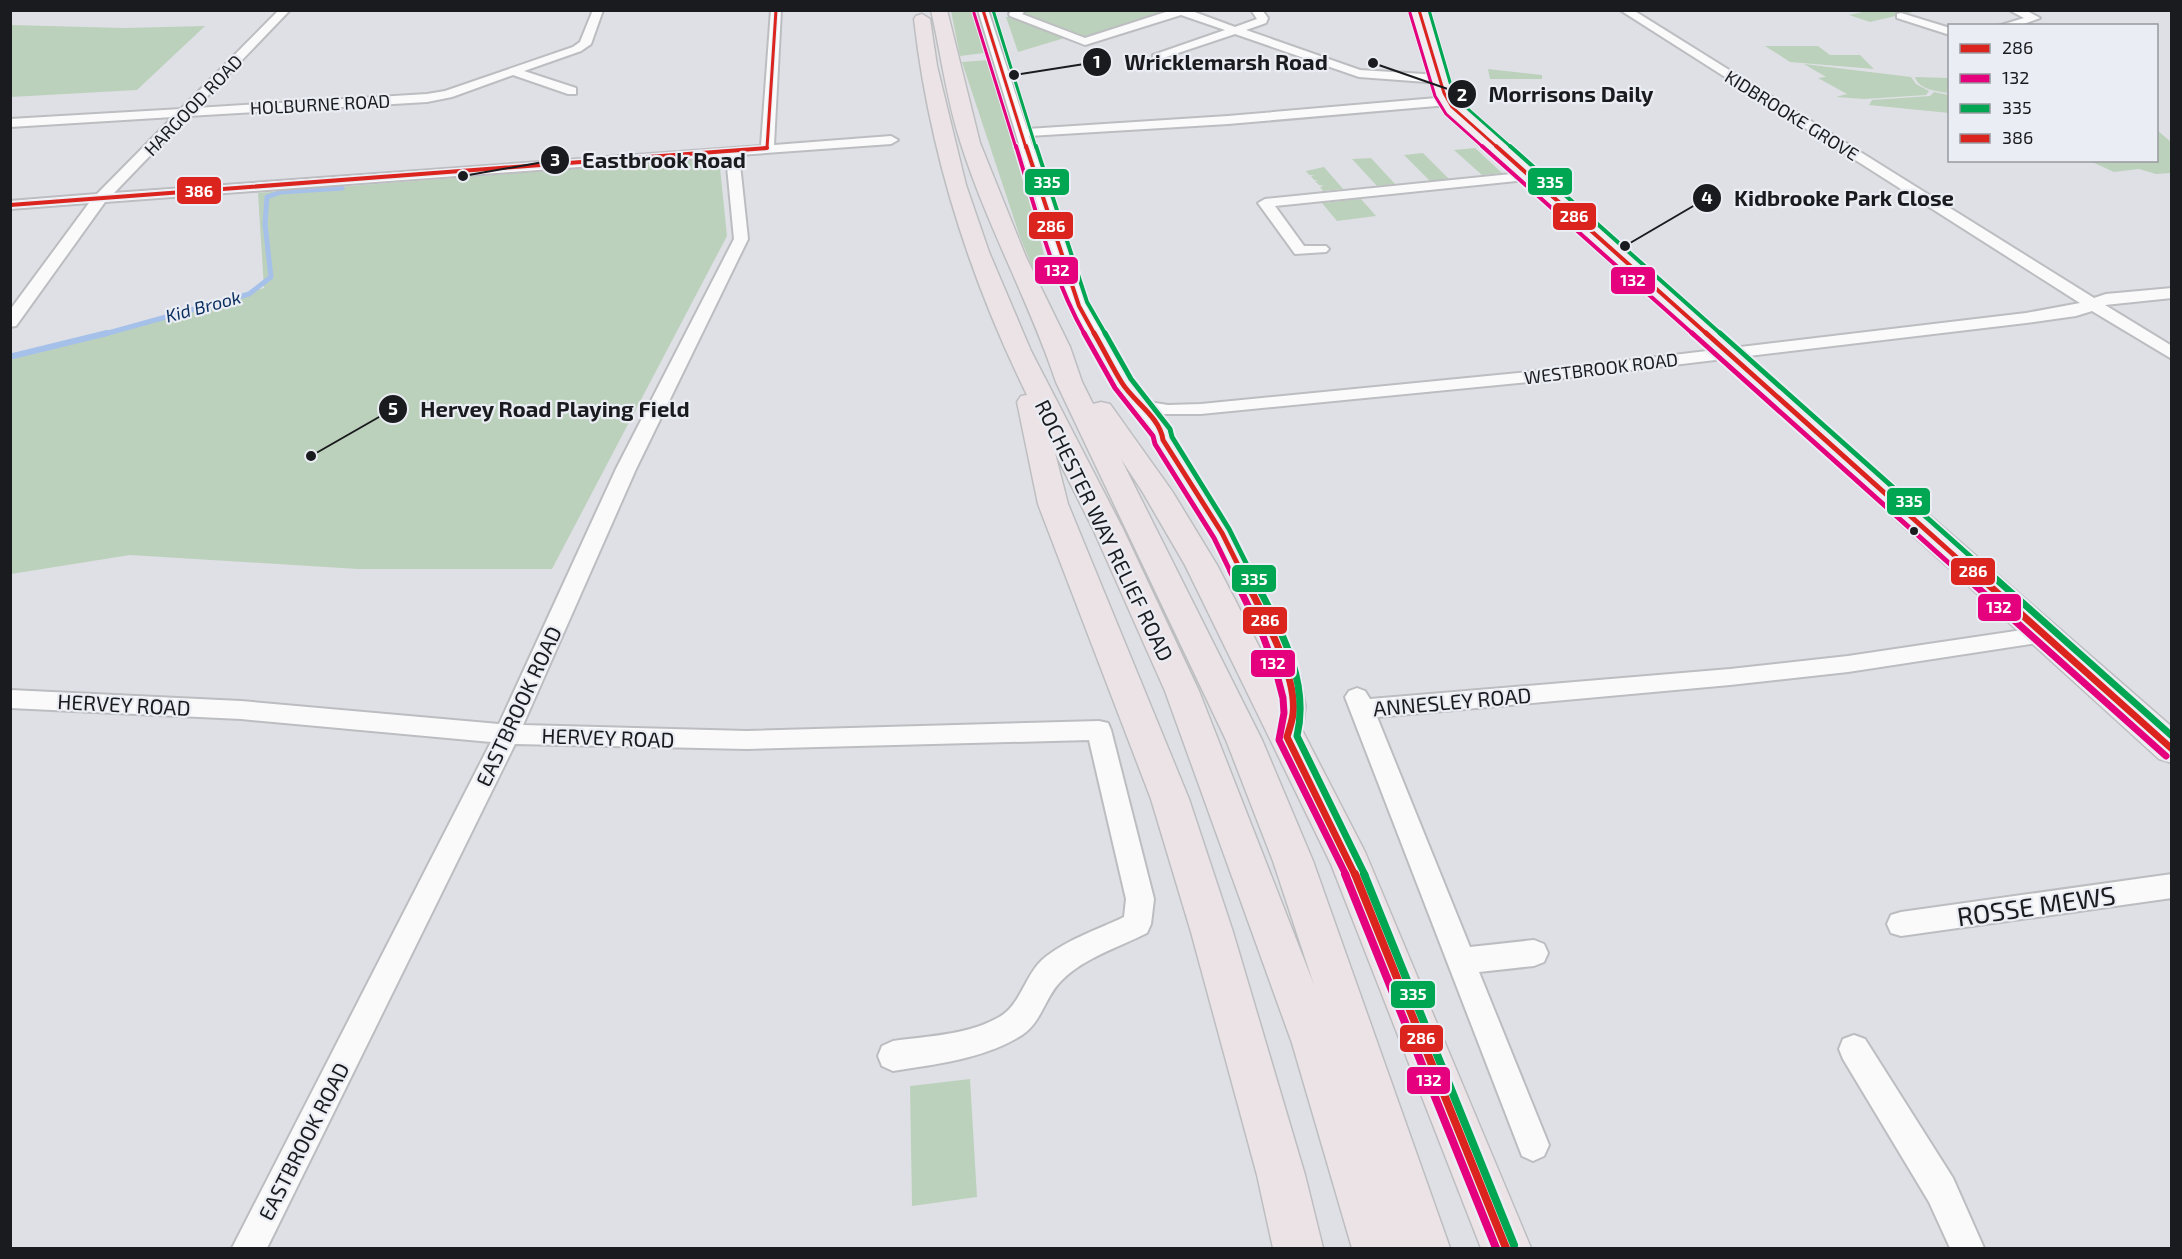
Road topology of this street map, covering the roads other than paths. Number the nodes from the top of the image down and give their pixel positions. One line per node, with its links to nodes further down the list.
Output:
1 (285, 10): 24 (street, HARGOOD ROAD)
2 (598, 10): 20 (street, HOLBURNE ROAD)
3 (776, 10): 28 (street)
4 (920, 10): 19 (highway, ROCHESTER WAY RELIEF ROAD)
5 (939, 10): 37 (highway, ROCHESTER WAY RELIEF ROAD)
6 (983, 10): 26 (street)
7 (1021, 10): 12 (street)
8 (1256, 10): 16 (street)
9 (1419, 10): 21 (main road)
10 (1625, 10): 35 (street, KIDBROOKE GROVE)
11 (2014, 10): 15 (street)
12 (1179, 11): 16 (street)
13 (1901, 16): 17 (street)
14 (905, 20): 19 (highway)
15 (2010, 24)
16 (1235, 31): 18 (street); 21 (street)
17 (1948, 31)
18 (1157, 57)
19 (928, 66): 37 (highway, ROCHESTER WAY RELIEF ROAD)
20 (516, 72): 22 (street); 24 (street, HOLBURNE ROAD)
21 (1440, 79): 23 (main road)
22 (572, 91)
23 (1448, 101): 26 (street); 30 (main road)
24 (187, 112): 25 (street, HOLBURNE ROAD); 31 (street, HARGOOD ROAD)
25 (10, 123)
26 (1022, 133): 40 (street)
27 (891, 140): 28 (street)
28 (767, 148): 29 (street)
29 (732, 151): 31 (street); 43 (street, EASTBROOK ROAD)
30 (1530, 176): 33 (street); 38 (main road)
31 (100, 199): 32 (street); 36 (street, HARGOOD ROAD)
32 (10, 205)
33 (1321, 249)
34 (2172, 293): 35 (street, WESTBROOK ROAD)
35 (2091, 304): 38 (street, WESTBROOK ROAD); 39 (street, KIDBROOKE GROVE)
36 (10, 322)
37 (1037, 349): 44 (highway); 54 (highway); 56 (highway, ROCHESTER WAY RELIEF ROAD); 57 (highway, ROCHESTER WAY RELIEF ROAD)
38 (1728, 354): 40 (street, WESTBROOK ROAD); 41 (main road)
39 (2172, 354)
40 (1144, 406): 44 (street)
41 (2043, 635): 45 (main road); 49 (street, ANNESLEY ROAD)
42 (10, 699): 43 (street, HERVEY ROAD)
43 (507, 734): 51 (street, HERVEY ROAD); 55 (street, EASTBROOK ROAD)
44 (1287, 737): 53 (highway)
45 (2172, 749)
46 (2172, 886): 47 (street, ROSSE MEWS)
47 (1901, 924)
48 (1534, 953): 49 (street)
49 (1461, 961): 52 (street, ANNESLEY ROAD)
50 (1854, 1049): 58 (street)
51 (893, 1056)
52 (1533, 1145)
53 (1498, 1228)
54 (1297, 1239)
55 (249, 1248)
56 (1377, 1248)
57 (1425, 1248)
58 (1967, 1248)

